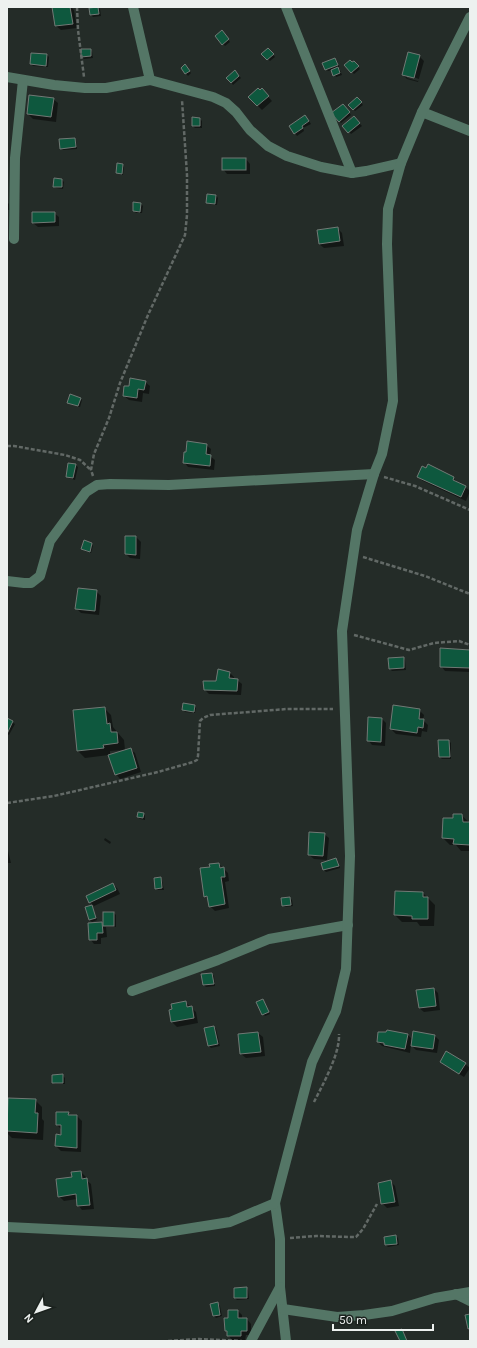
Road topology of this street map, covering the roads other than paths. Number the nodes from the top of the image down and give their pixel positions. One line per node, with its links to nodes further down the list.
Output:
1 (134, 7): 6 (street)
2 (286, 7): 10 (street)
3 (470, 17): 7 (street)
4 (7, 77): 5 (street)
5 (23, 80): 6 (street); 11 (street)
6 (150, 80): 10 (street)
7 (422, 112): 8 (street); 9 (street)
8 (470, 131)
9 (401, 163): 10 (street); 12 (street)
10 (352, 173)
11 (14, 239)
12 (374, 474): 13 (street); 14 (street)
13 (7, 581)
14 (348, 925): 15 (street); 16 (street)
15 (132, 991)
16 (275, 1203): 17 (street); 18 (street)
17 (7, 1227)
18 (280, 1287): 22 (street); 23 (street)
19 (470, 1292): 20 (street)
20 (456, 1294): 21 (street); 22 (street)
21 (470, 1301)
22 (283, 1309): 24 (street)
23 (250, 1341)
24 (286, 1341)

